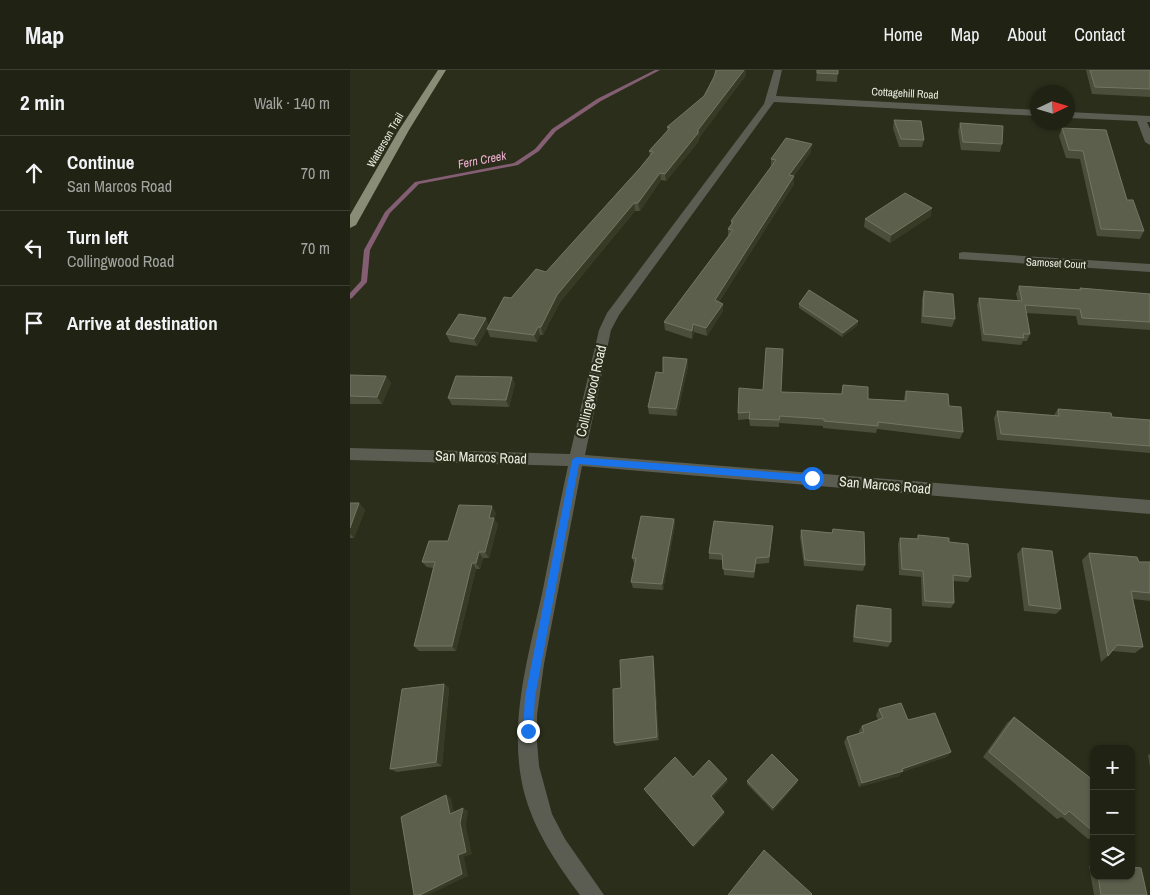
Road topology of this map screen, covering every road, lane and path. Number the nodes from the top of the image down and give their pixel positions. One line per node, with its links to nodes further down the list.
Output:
1 (442, 70): 8 (main road, Watterson Trail)
2 (778, 70): 3 (street, Collingwood Road)
3 (772, 99): 4 (street, Cottagehill Road); 12 (street, Collingwood Road)
4 (1030, 113)
5 (1075, 114): 6 (street)
6 (1145, 119): 7 (street)
7 (1150, 142)
8 (350, 225)
9 (963, 256): 10 (street, Samoset Court)
10 (1150, 268)
11 (350, 454): 12 (street, San Marcos Road)
12 (576, 460): 13 (street, San Marcos Road); 14 (street, Collingwood Road)
13 (1150, 507)
14 (593, 895)

